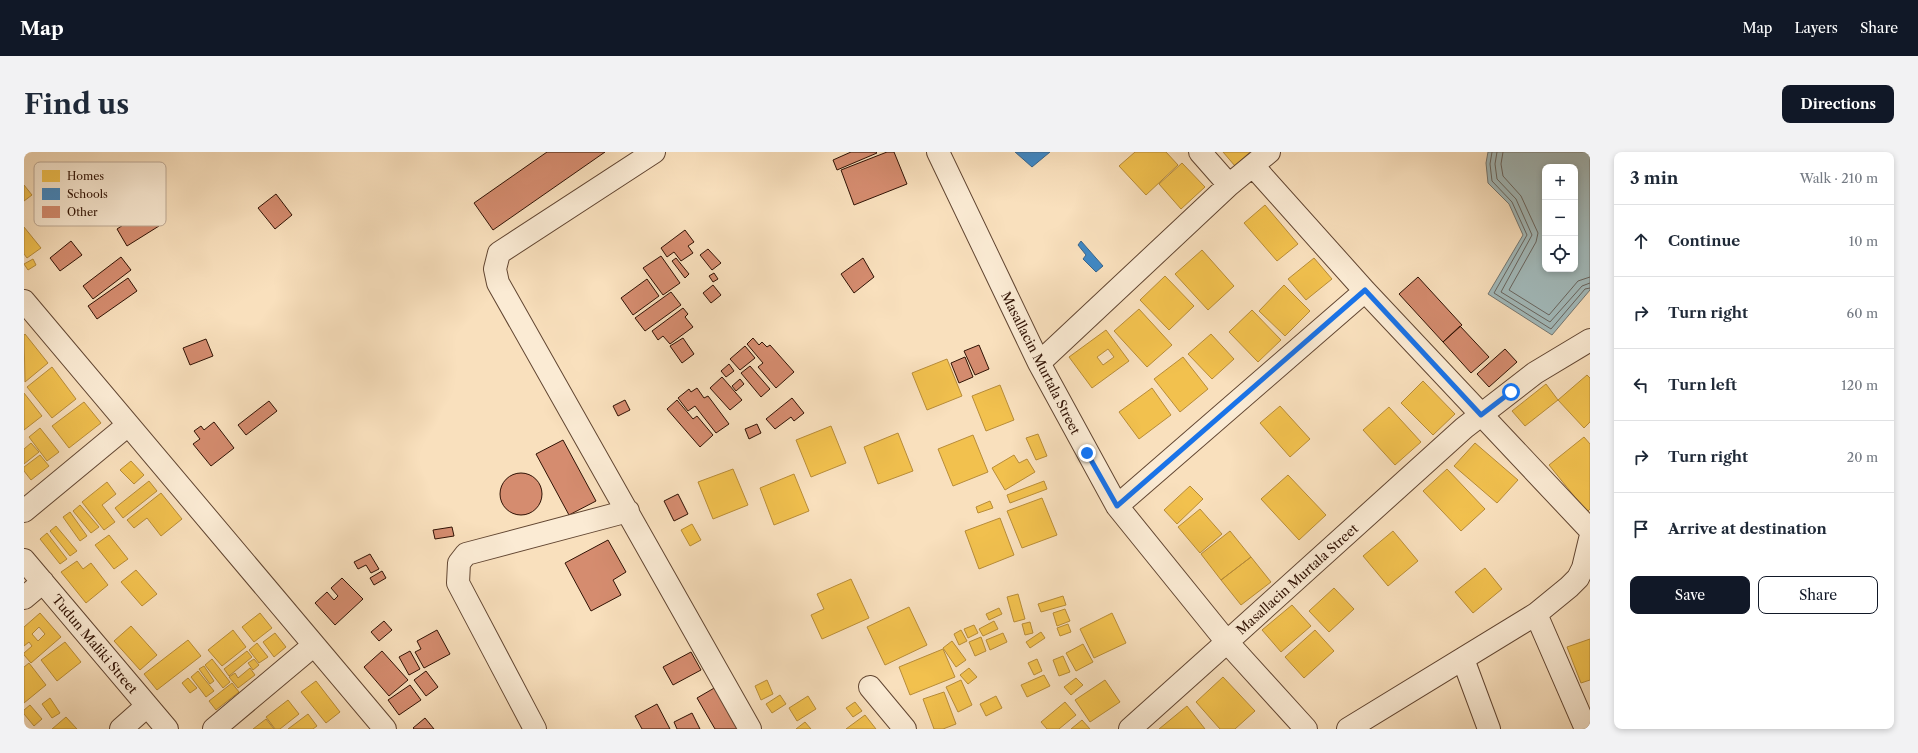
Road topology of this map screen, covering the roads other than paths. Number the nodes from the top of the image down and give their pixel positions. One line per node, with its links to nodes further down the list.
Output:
1 (654, 152): 15 (street)
2 (938, 152): 10 (street, Masallacin Murtala Street)
3 (1200, 152): 6 (street)
4 (1270, 152): 5 (street)
5 (1254, 166): 6 (street); 7 (street)
6 (1229, 185): 10 (street)
7 (1365, 290): 11 (street); 13 (street)
8 (24, 301): 12 (street)
9 (1590, 340): 11 (street, Masallacin Murtala Street)
10 (1039, 363): 13 (street, Masallacin Murtala Street)
11 (1481, 415): 16 (street); 22 (street, Masallacin Murtala Street)
12 (128, 425): 14 (street); 23 (street)
13 (1117, 506): 22 (street, Masallacin Murtala Street)
14 (24, 511)
15 (628, 511): 31 (street); 32 (street)
16 (1590, 530)
17 (1590, 539): 21 (street)
18 (24, 560): 19 (street, Tudun Maliki Street)
19 (43, 582): 20 (street); 26 (street, Tudun Maliki Street)
20 (24, 598)
21 (1536, 614): 24 (street); 38 (street)
22 (1228, 642): 34 (street); 35 (street)
23 (314, 645): 29 (street); 30 (street)
24 (1463, 659): 36 (street); 37 (street)
25 (870, 687): 33 (street)
26 (147, 706): 27 (street); 28 (street, Tudun Maliki Street)
27 (121, 729)
28 (167, 729)
29 (214, 729)
30 (385, 729)
31 (535, 729)
32 (750, 729)
33 (905, 729)
34 (1130, 729)
35 (1306, 729)
36 (1348, 729)
37 (1488, 729)
38 (1586, 729)

